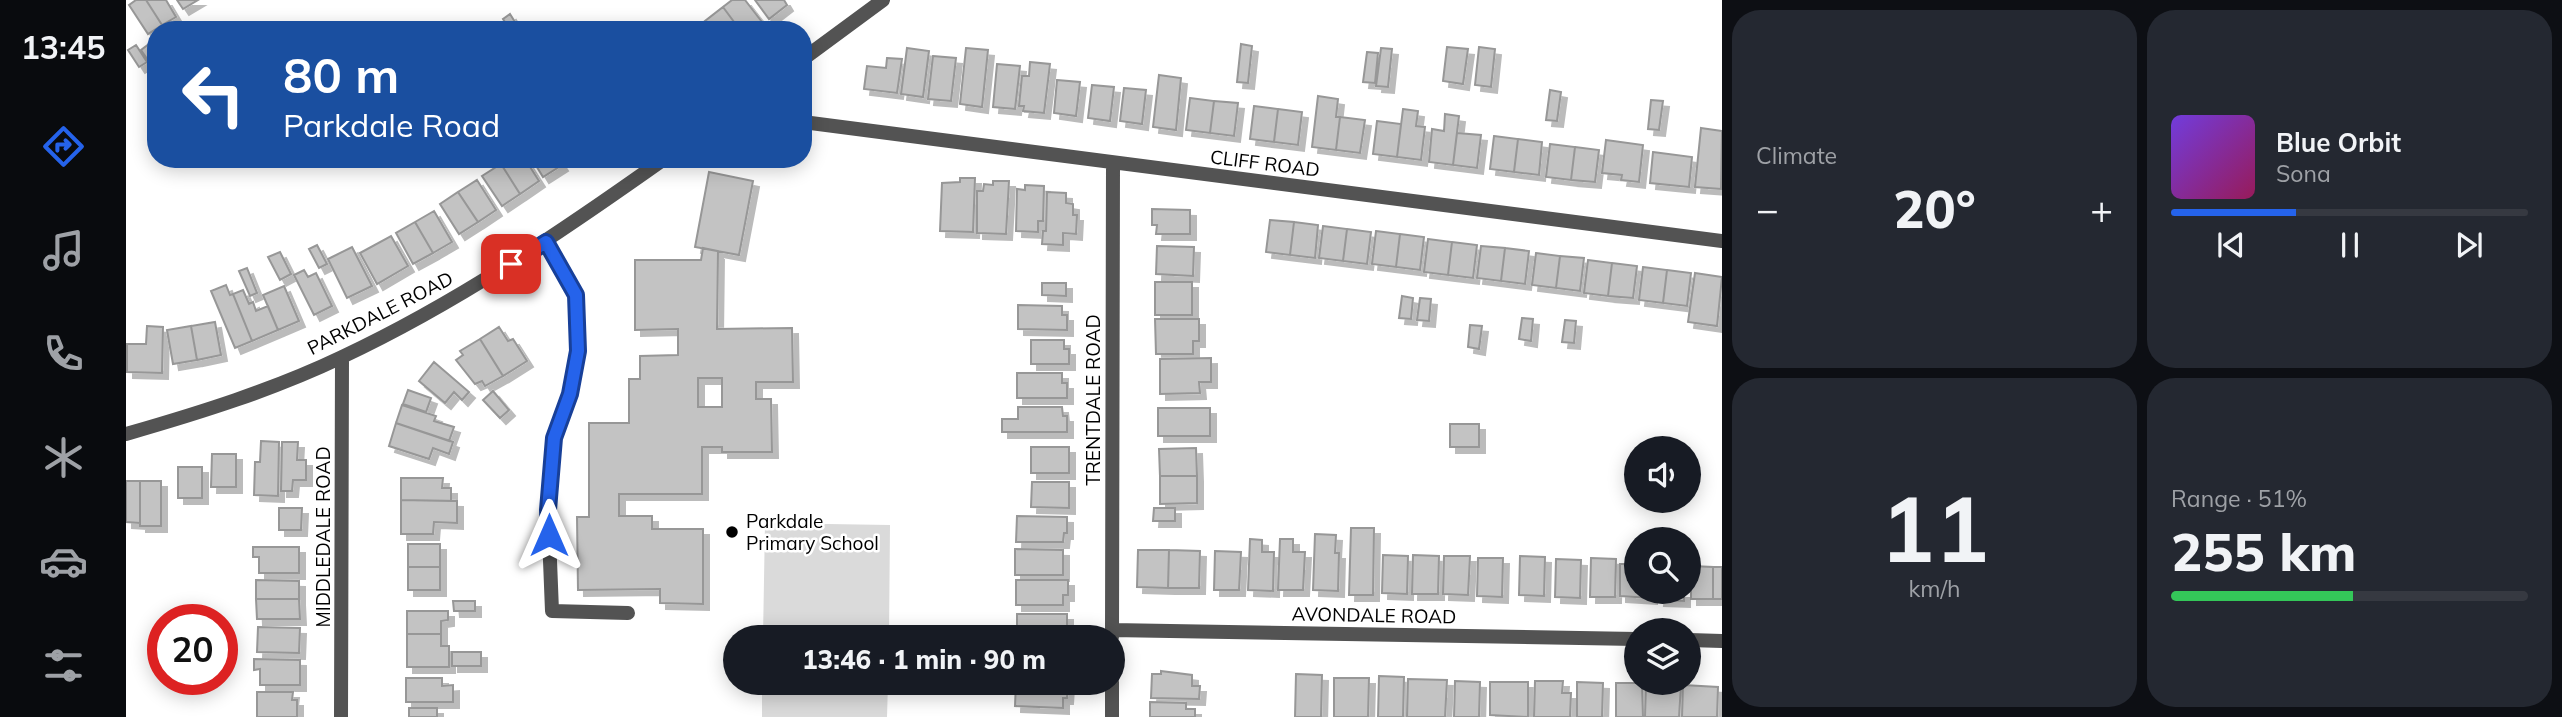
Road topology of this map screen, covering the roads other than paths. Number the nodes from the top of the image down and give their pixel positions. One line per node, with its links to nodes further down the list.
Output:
1 (883, 0): 2 (street)
2 (812, 52)
3 (812, 123): 4 (street, CLIFF ROAD)
4 (1114, 163): 6 (street, CLIFF ROAD); 11 (street, TRENTDALE ROAD)
5 (651, 168): 7 (street, PARKDALE ROAD)
6 (1722, 241)
7 (546, 242): 8 (street, PARKDALE ROAD); 10 (street)
8 (342, 357): 9 (street, PARKDALE ROAD); 17 (street, MIDDLEDALE ROAD)
9 (126, 434)
10 (628, 613)
11 (1112, 625)
12 (1125, 633): 13 (street, AVONDALE ROAD)
13 (1624, 639)
14 (1701, 640): 15 (street)
15 (1722, 641)
16 (1112, 695): 18 (street)
17 (341, 717)
18 (1112, 717)

